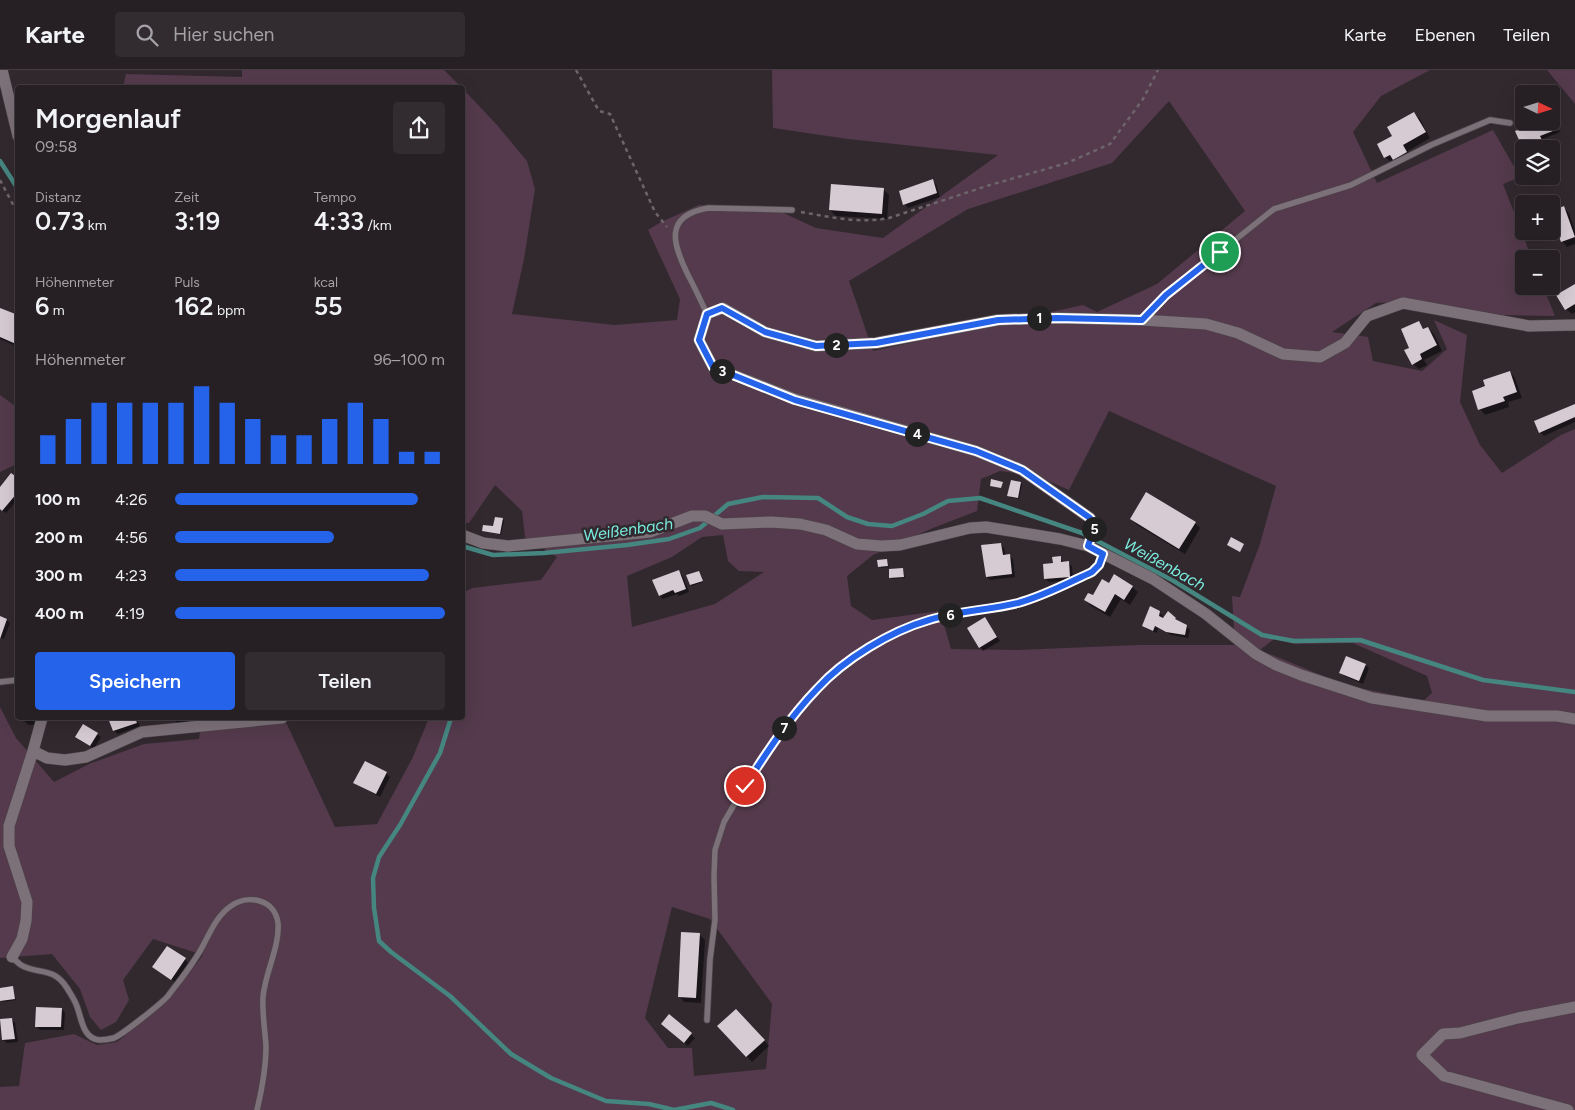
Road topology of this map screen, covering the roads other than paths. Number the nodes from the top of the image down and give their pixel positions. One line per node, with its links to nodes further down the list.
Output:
1 (2, 70): 3 (street)
2 (1510, 123): 6 (lane)
3 (15, 124)
4 (792, 210): 5 (lane)
5 (707, 314): 6 (street); 9 (street)
6 (1142, 320): 7 (street)
7 (1574, 325)
8 (465, 536): 9 (street)
9 (1088, 544): 10 (street)
10 (1103, 554): 13 (street); 19 (lane)
11 (15, 680): 12 (lane)
12 (0, 682)
13 (1575, 719)
14 (41, 720): 16 (street)
15 (262, 720): 16 (street)
16 (33, 751): 17 (street)
17 (12, 957): 20 (lane)
18 (1575, 1007): 21 (street)
19 (707, 1020)
20 (257, 1110)
21 (1568, 1110)

